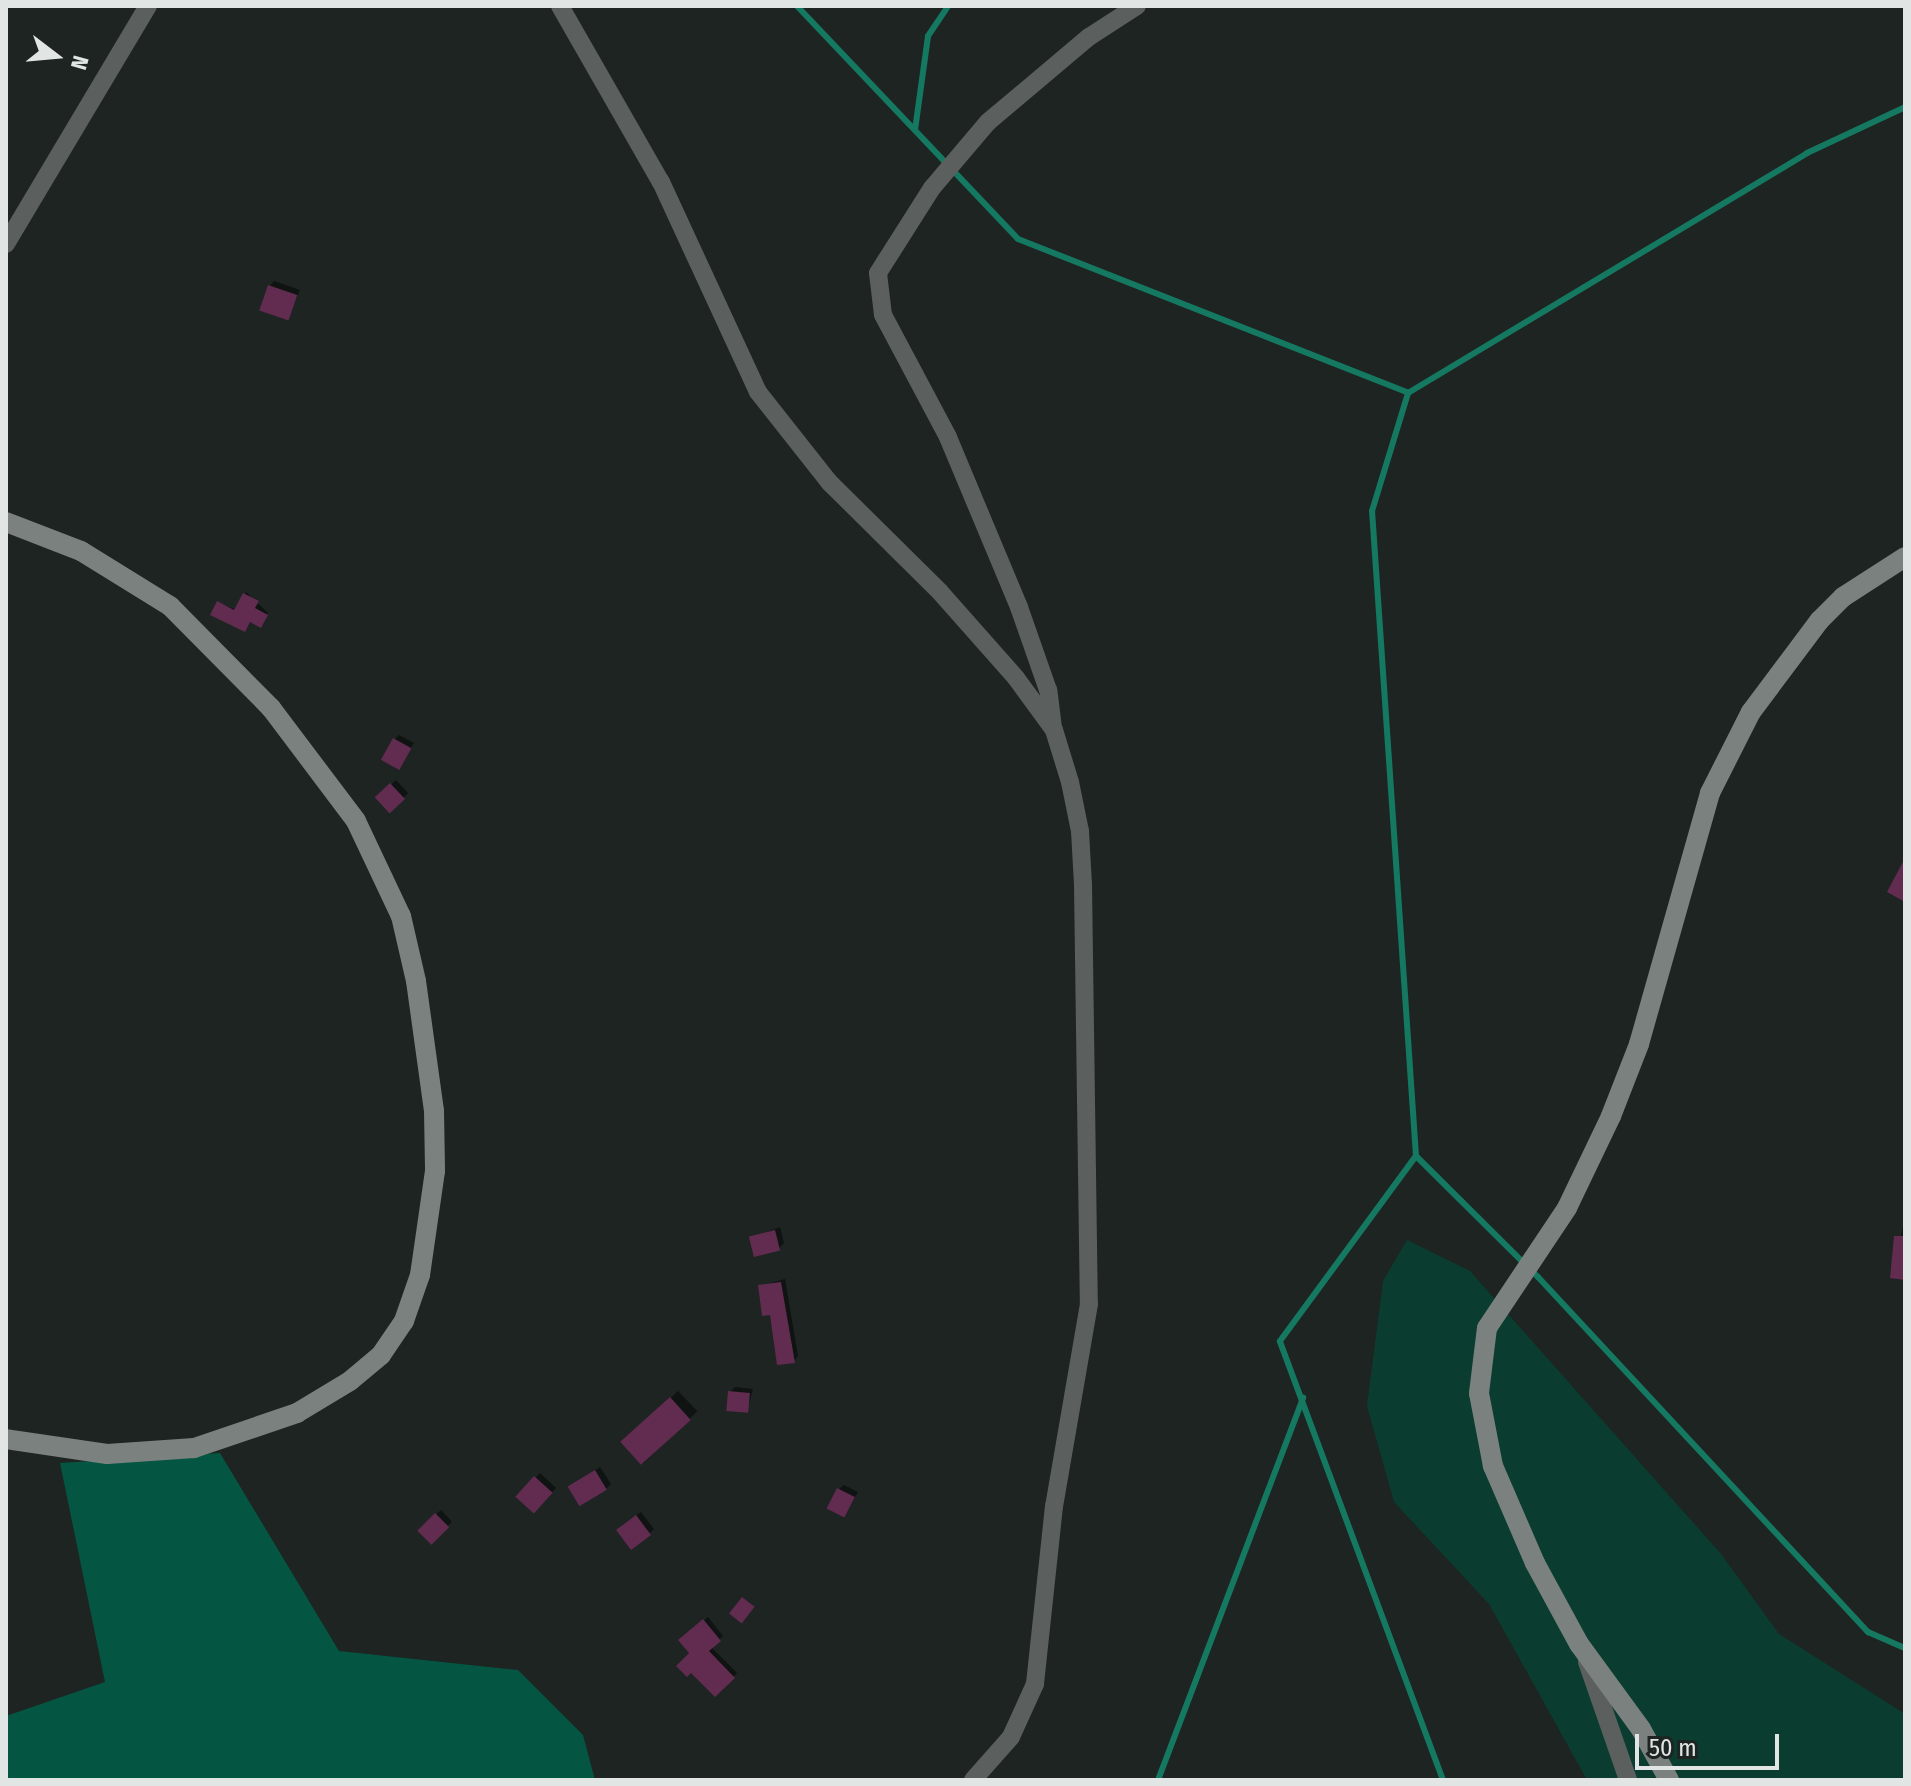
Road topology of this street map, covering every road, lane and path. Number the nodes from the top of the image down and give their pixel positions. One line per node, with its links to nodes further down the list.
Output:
1 (148, 6): 4 (street)
2 (560, 6): 7 (street)
3 (1137, 6): 7 (street)
4 (6, 244)
5 (6, 522): 8 (main road)
6 (1905, 557): 9 (main road)
7 (1054, 730): 10 (street)
8 (6, 1439)
9 (1579, 1644): 11 (street); 12 (main road)
10 (973, 1780)
11 (1628, 1780)
12 (1669, 1780)

